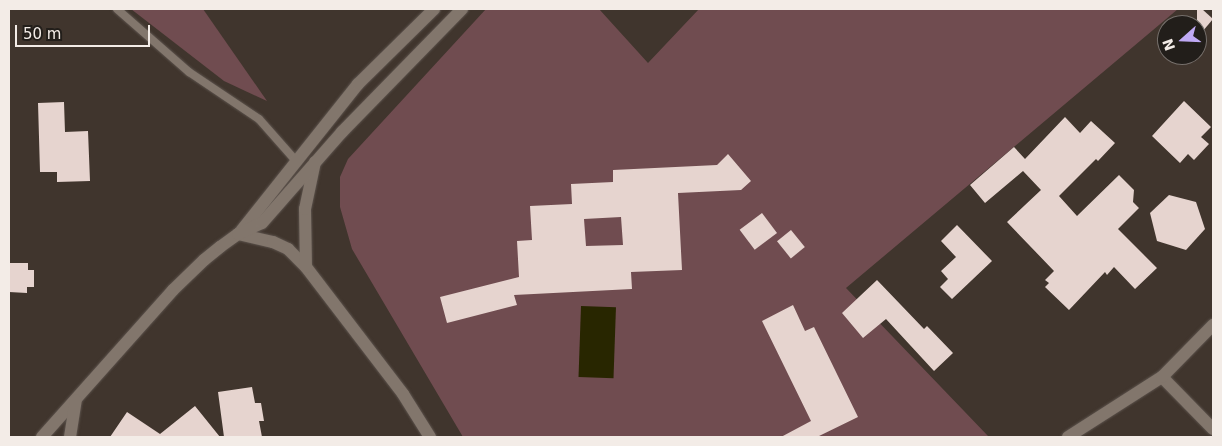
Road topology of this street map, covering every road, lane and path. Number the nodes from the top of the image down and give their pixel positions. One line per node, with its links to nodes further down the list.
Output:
1 (116, 9): 4 (lane)
2 (434, 9): 4 (street)
3 (462, 9): 5 (street)
4 (296, 161): 6 (street)
5 (316, 162): 6 (street); 7 (street)
6 (238, 234): 7 (street); 10 (street)
7 (306, 267): 14 (street)
8 (1213, 325): 9 (street)
9 (1162, 377): 11 (street); 15 (street)
10 (76, 399): 12 (street); 13 (street)
11 (1213, 429)
12 (42, 437)
13 (70, 437)
14 (430, 437)
15 (1068, 437)

